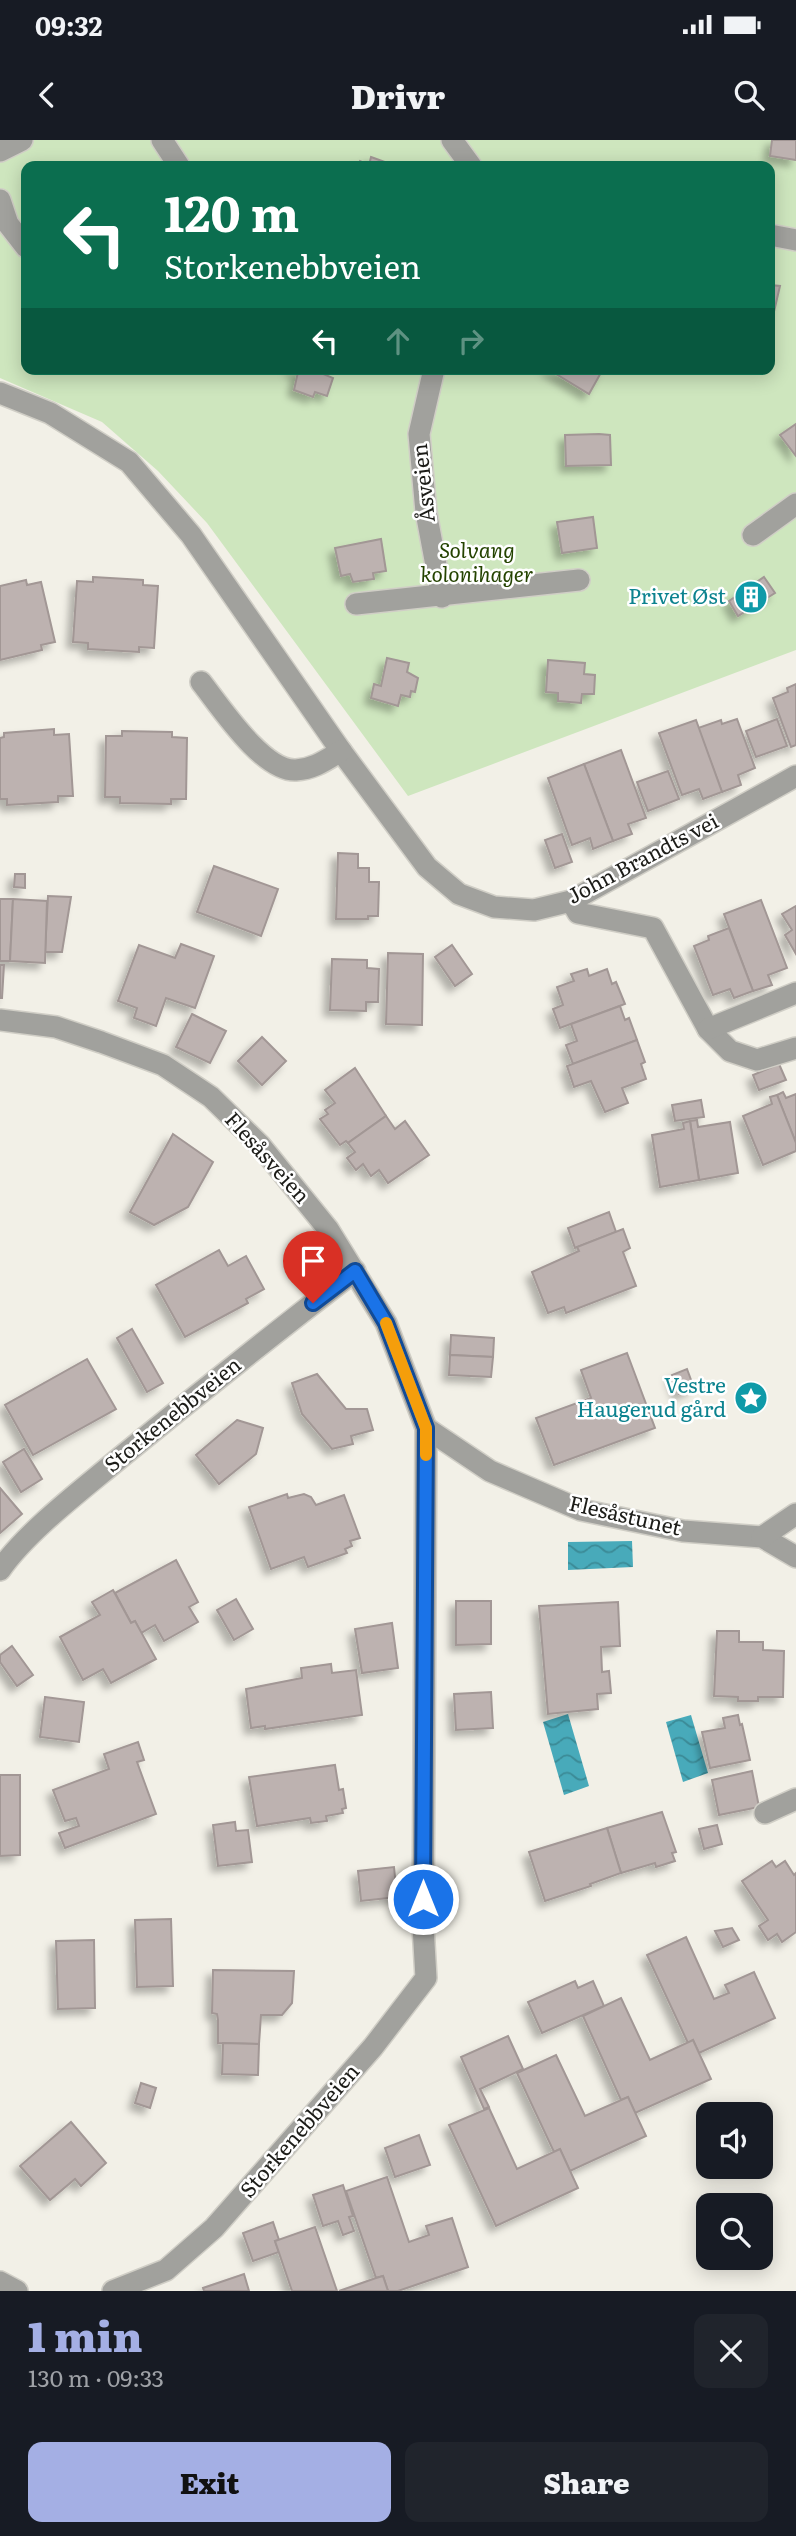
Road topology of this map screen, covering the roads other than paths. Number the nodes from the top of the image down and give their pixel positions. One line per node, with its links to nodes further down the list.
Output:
1 (22, 140): 4 (street)
2 (162, 140): 5 (street)
3 (452, 140): 6 (street)
4 (0, 151)
5 (176, 161)
6 (467, 161)
7 (0, 200): 10 (street)
8 (775, 236): 9 (street)
9 (796, 240)
10 (21, 241)
11 (434, 375): 16 (street, Åsveien)
12 (0, 393): 19 (street, John Brandts vei)
13 (796, 504): 14 (street)
14 (753, 535)
15 (579, 580): 16 (street)
16 (442, 597): 17 (street)
17 (356, 604)
18 (201, 682): 19 (street)
19 (341, 751): 21 (street, John Brandts vei)
20 (796, 776): 21 (street, John Brandts vei)
21 (571, 901): 24 (street)
22 (796, 993): 24 (street)
23 (0, 1020): 26 (street, Flesåsveien)
24 (708, 1029): 25 (street)
25 (796, 1048)
26 (355, 1271): 27 (street, Flesåsveien); 31 (street, Storkenebbveien)
27 (426, 1428): 29 (street, Flesåstunet); 34 (street, Flesåsveien)
28 (796, 1514): 29 (street)
29 (762, 1537): 30 (street, Flesåstunet)
30 (796, 1556)
31 (0, 1570)
32 (796, 1799): 33 (street)
33 (765, 1813)
34 (422, 1926): 37 (street, Storkenebbveien)
35 (0, 2282): 36 (street)
36 (17, 2291)
37 (113, 2291)

